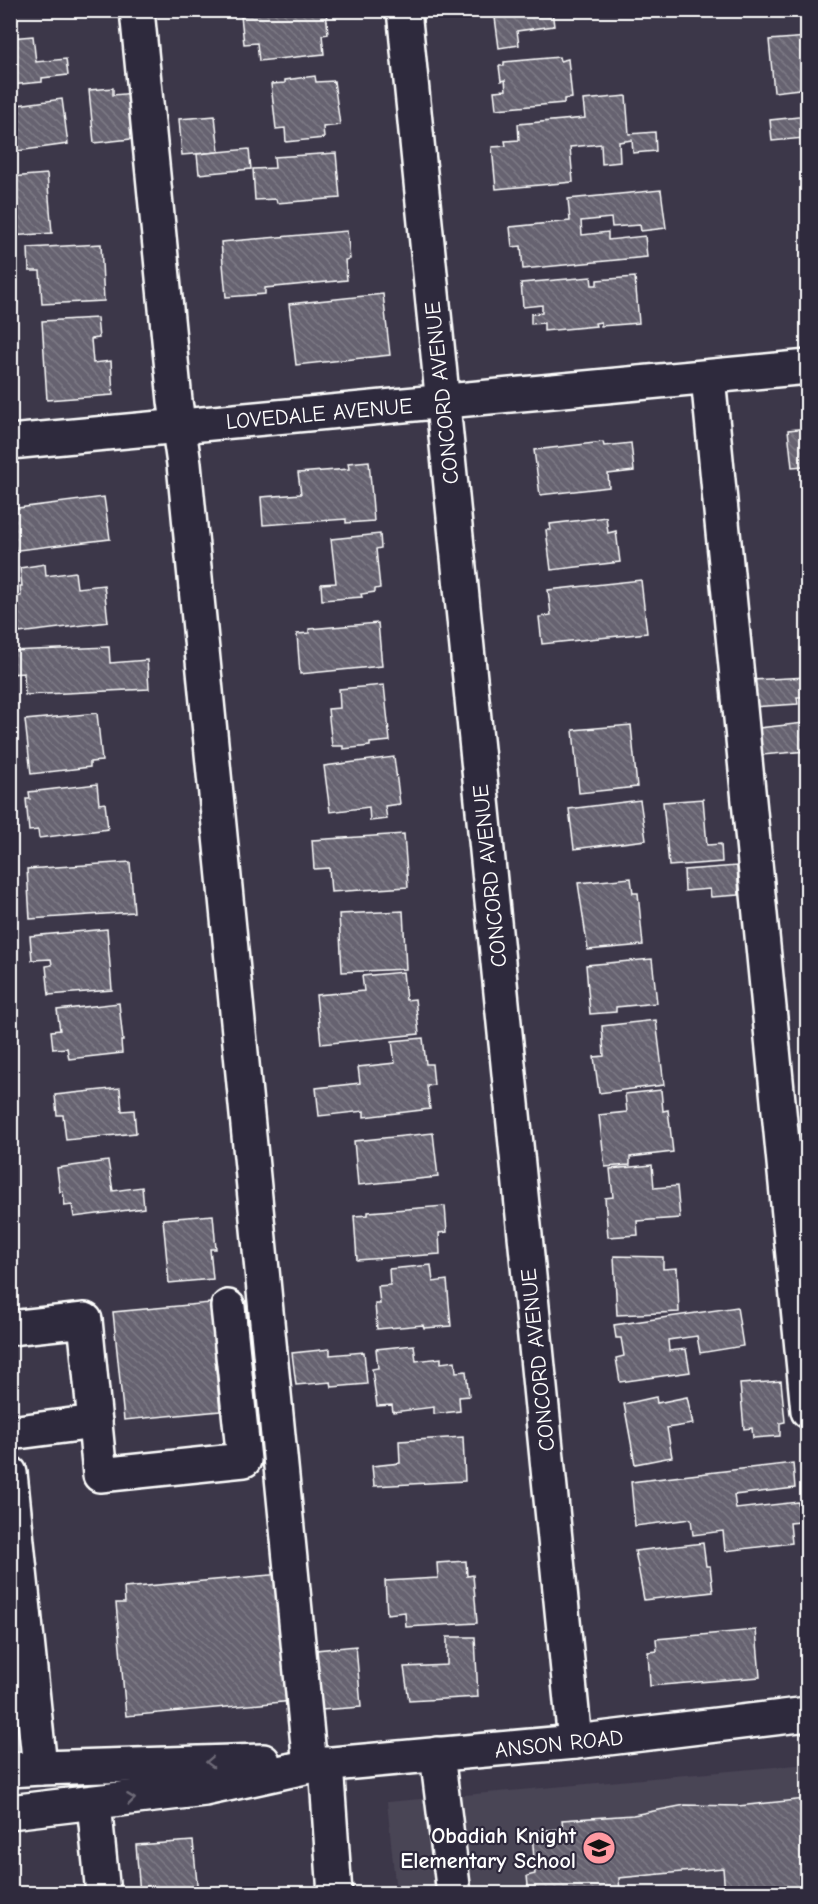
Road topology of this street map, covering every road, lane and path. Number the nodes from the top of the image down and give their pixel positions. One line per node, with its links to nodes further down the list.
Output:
1 (136, 10): 6 (street)
2 (404, 10): 5 (street, CONCORD AVENUE)
3 (807, 367): 4 (street, LOVEDALE AVENUE)
4 (708, 377): 5 (street, LOVEDALE AVENUE); 10 (street)
5 (442, 402): 6 (street, LOVEDALE AVENUE); 15 (street, CONCORD AVENUE)
6 (180, 426): 7 (street, LOVEDALE AVENUE); 17 (street)
7 (10, 442)
8 (228, 1307): 11 (street)
9 (10, 1328): 11 (street)
10 (807, 1411)
11 (95, 1422): 12 (street)
12 (10, 1432)
13 (10, 1473): 18 (street)
14 (807, 1714): 15 (street, ANSON ROAD)
15 (575, 1742): 16 (street, ANSON ROAD)
16 (437, 1754): 17 (street, ANSON ROAD); 23 (street)
17 (318, 1765): 18 (street, ANSON ROAD, one-way to 18); 19 (street, ANSON ROAD, one-way to 17); 22 (street)
18 (25, 1769)
19 (94, 1803): 20 (street, ANSON ROAD); 21 (street)
20 (10, 1812)
21 (103, 1893)
22 (335, 1893)
23 (454, 1893)

